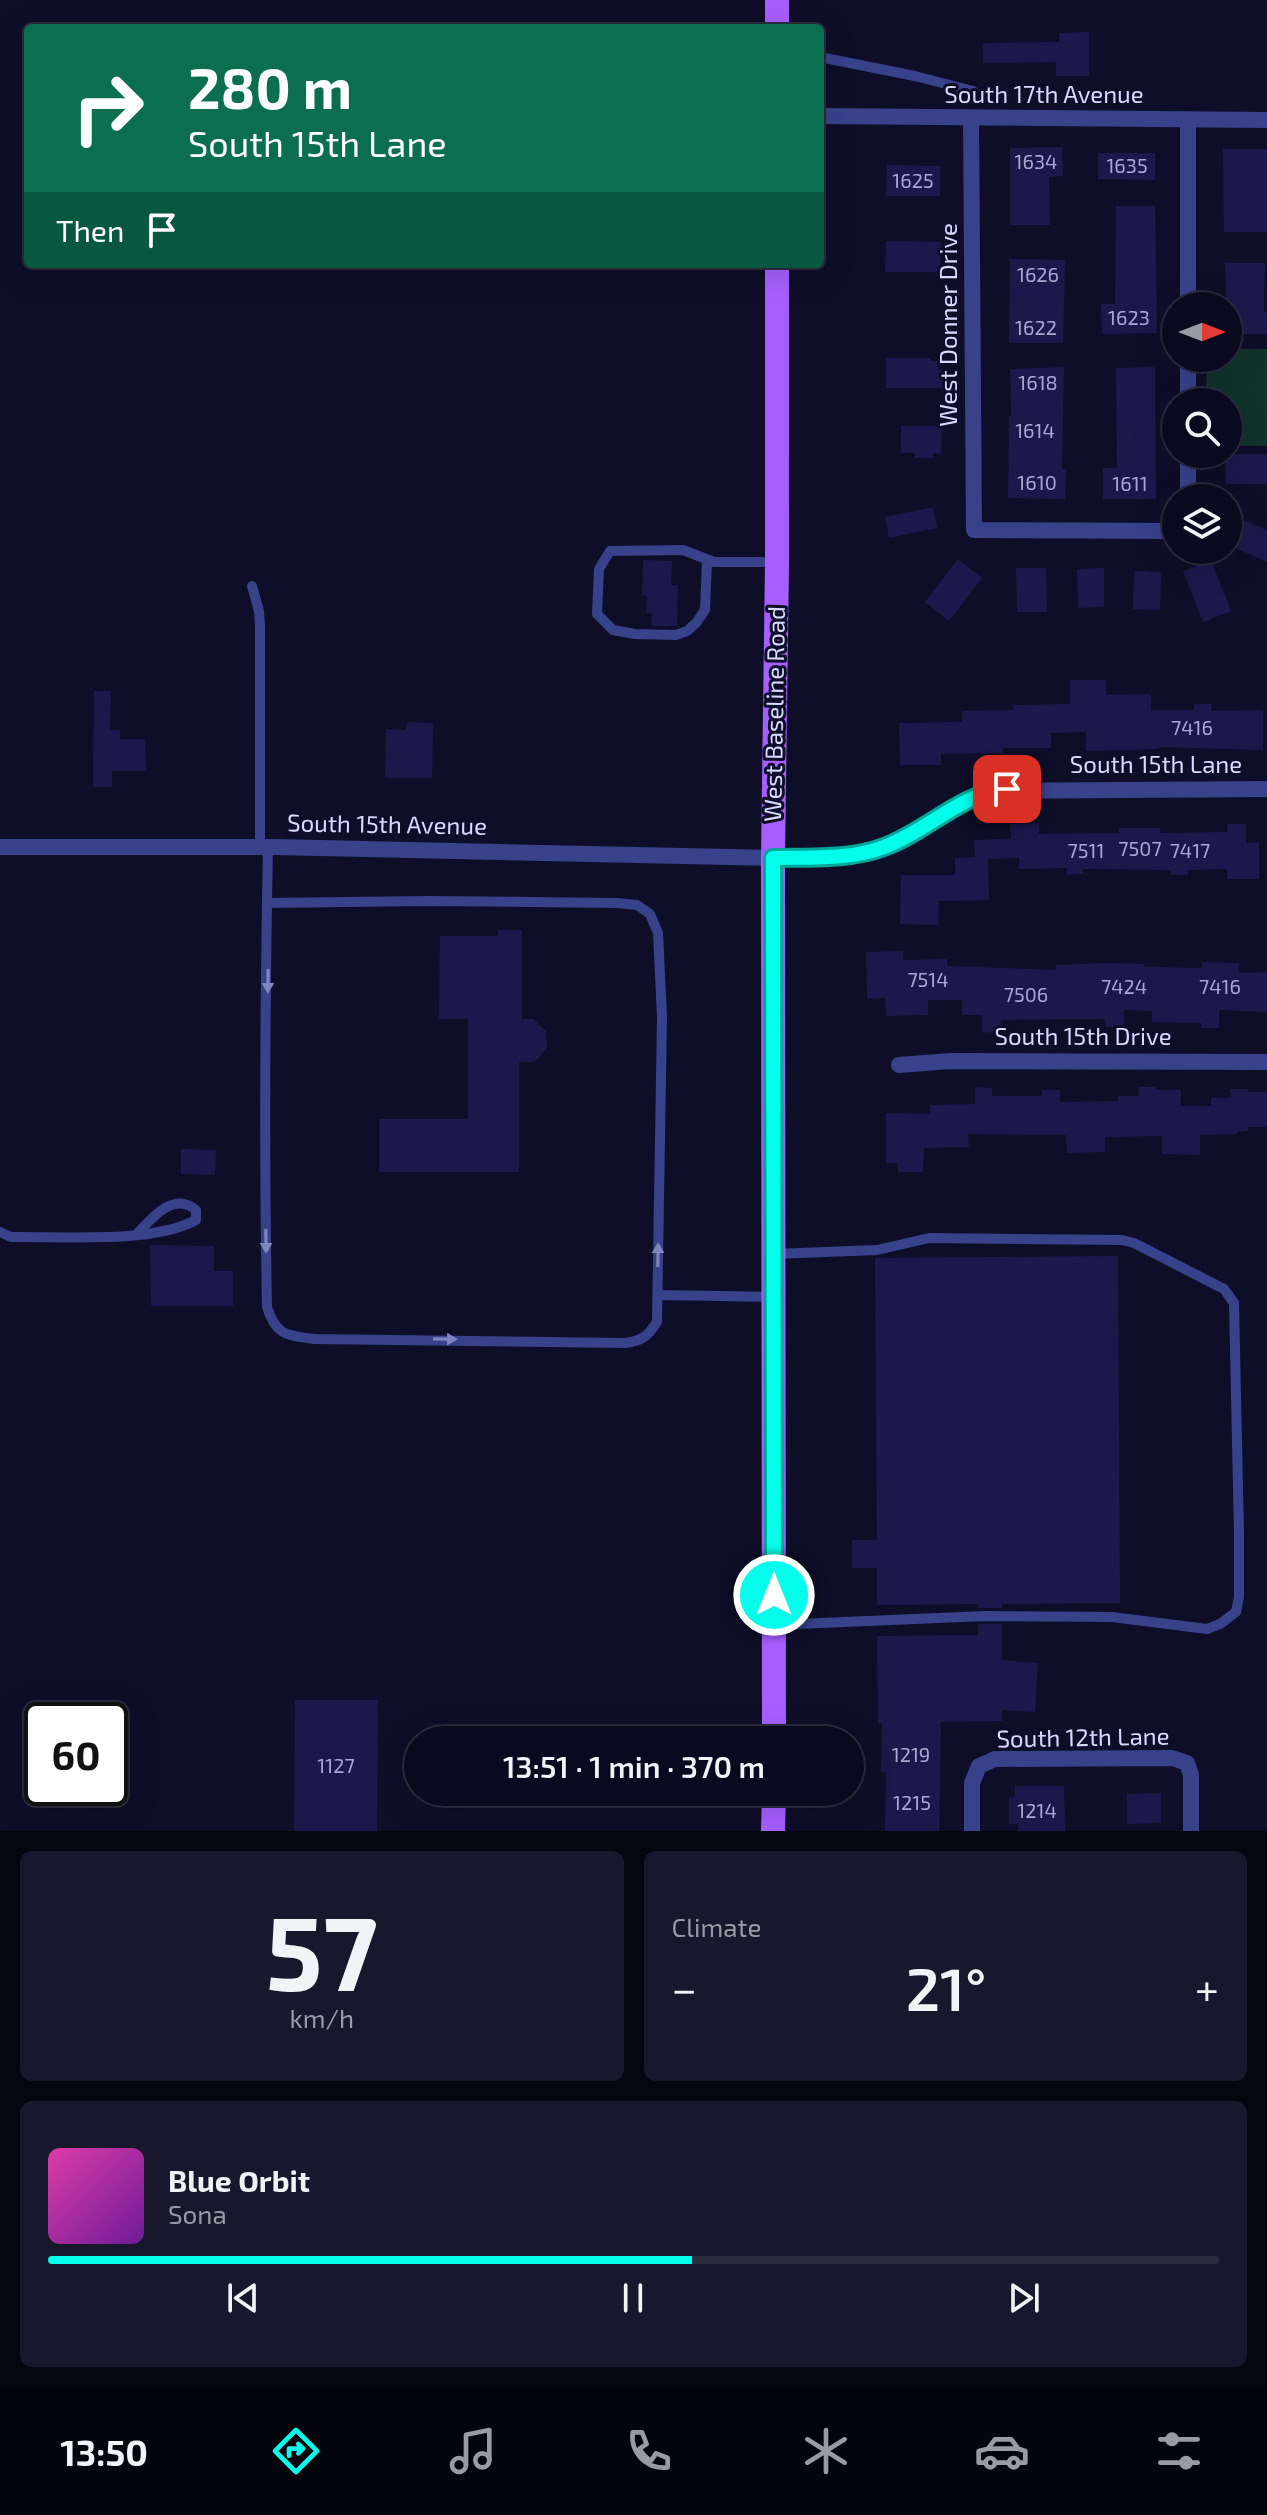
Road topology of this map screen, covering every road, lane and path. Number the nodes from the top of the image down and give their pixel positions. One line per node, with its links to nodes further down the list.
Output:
1 (777, 0): 2 (main road)
2 (777, 24)
3 (824, 58): 4 (lane)
4 (973, 91)
5 (824, 116): 6 (street, South 17th Avenue)
6 (971, 119): 7 (street, South 17th Avenue); 11 (street, West Donner Drive)
7 (1188, 120): 8 (street, South 17th Avenue); 10 (street)
8 (1267, 120)
9 (777, 268): 13 (main road, West Baseline Road)
10 (1188, 292)
11 (1162, 531)
12 (707, 560): 12 (lane); 13 (lane)
13 (777, 562): 18 (main road, West Baseline Road)
14 (252, 586): 17 (lane)
15 (1267, 789): 18 (street, South 15th Lane)
16 (0, 847): 17 (street, South 15th Avenue)
17 (264, 847): 18 (street, South 15th Avenue); 19 (lane)
18 (773, 858): 24 (main road, West Baseline Road)
19 (267, 903): 25 (lane, one-way to 19); 25 (lane, one-way to 25)
20 (1267, 1062): 21 (street, South 15th Drive)
21 (899, 1065)
22 (0, 1232): 23 (lane)
23 (137, 1234): 23 (lane)
24 (773, 1254): 26 (main road, West Baseline Road); 27 (lane)
25 (658, 1295): 26 (lane)
26 (773, 1297): 27 (main road, West Baseline Road)
27 (774, 1625): 28 (main road, West Baseline Road)
28 (774, 1726)
29 (774, 1806): 30 (main road)
30 (773, 1831)
31 (972, 1831): 32 (street, South 12th Lane)
32 (1191, 1831)

